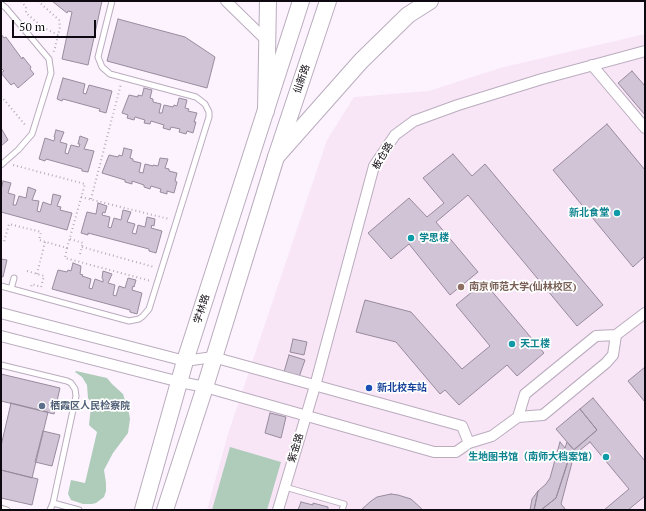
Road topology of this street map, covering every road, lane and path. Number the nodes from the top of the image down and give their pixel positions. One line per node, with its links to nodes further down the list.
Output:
1 (21, 1): 10 (path)
2 (38, 1): 10 (path)
3 (112, 1): 15 (lane)
4 (226, 1): 11 (street)
5 (268, 1): 11 (main road)
6 (301, 1): 17 (main road)
7 (328, 1): 20 (main road, 仙新路)
8 (430, 1): 20 (main road)
9 (1, 4): 13 (lane)
10 (58, 35): 13 (path)
11 (268, 42): 17 (main road)
12 (645, 51): 14 (street, 板仓路)
13 (49, 59): 19 (lane)
14 (592, 65): 18 (street); 47 (street, 板仓路)
15 (123, 77): 23 (path); 24 (lane)
16 (1, 96): 19 (path)
17 (266, 110): 44 (main road, 学林路)
18 (645, 128)
19 (32, 134): 21 (lane)
20 (276, 157): 43 (main road)
21 (3, 163): 22 (path)
22 (81, 197): 23 (path); 25 (path)
23 (91, 199): 24 (path)
24 (177, 221): 31 (lane)
25 (70, 239): 28 (path); 29 (path)
26 (1, 241): 27 (path)
27 (45, 242): 29 (path); 33 (path)
28 (82, 247): 30 (path); 31 (path)
29 (67, 248): 35 (path)
30 (80, 254)
31 (162, 269): 35 (lane)
32 (27, 271): 33 (path)
33 (36, 274): 38 (path)
34 (14, 278): 37 (lane)
35 (158, 282): 38 (lane)
36 (1, 286): 37 (lane)
37 (11, 289): 38 (lane)
38 (29, 294)
39 (1, 313): 44 (street)
40 (644, 315): 41 (street)
41 (616, 335): 50 (street); 50 (street)
42 (1, 336): 46 (street)
43 (213, 357): 44 (street); 47 (street); 48 (main road)
44 (185, 361): 46 (main road, 学林路)
45 (1, 365): 54 (lane)
46 (180, 382): 48 (street); 57 (main road, 学林路)
47 (315, 386): 49 (street, 紫金路); 51 (street)
48 (205, 387): 49 (street); 58 (main road)
49 (306, 415): 51 (street); 52 (street, 紫金路)
50 (518, 417): 51 (street)
51 (468, 443)
52 (285, 487): 59 (street, 紫金路); 60 (lane)
53 (1, 508): 55 (lane)
54 (51, 508): 56 (lane)
55 (7, 510)
56 (79, 510)
57 (143, 510)
58 (165, 510)
59 (278, 510)
60 (342, 510)

